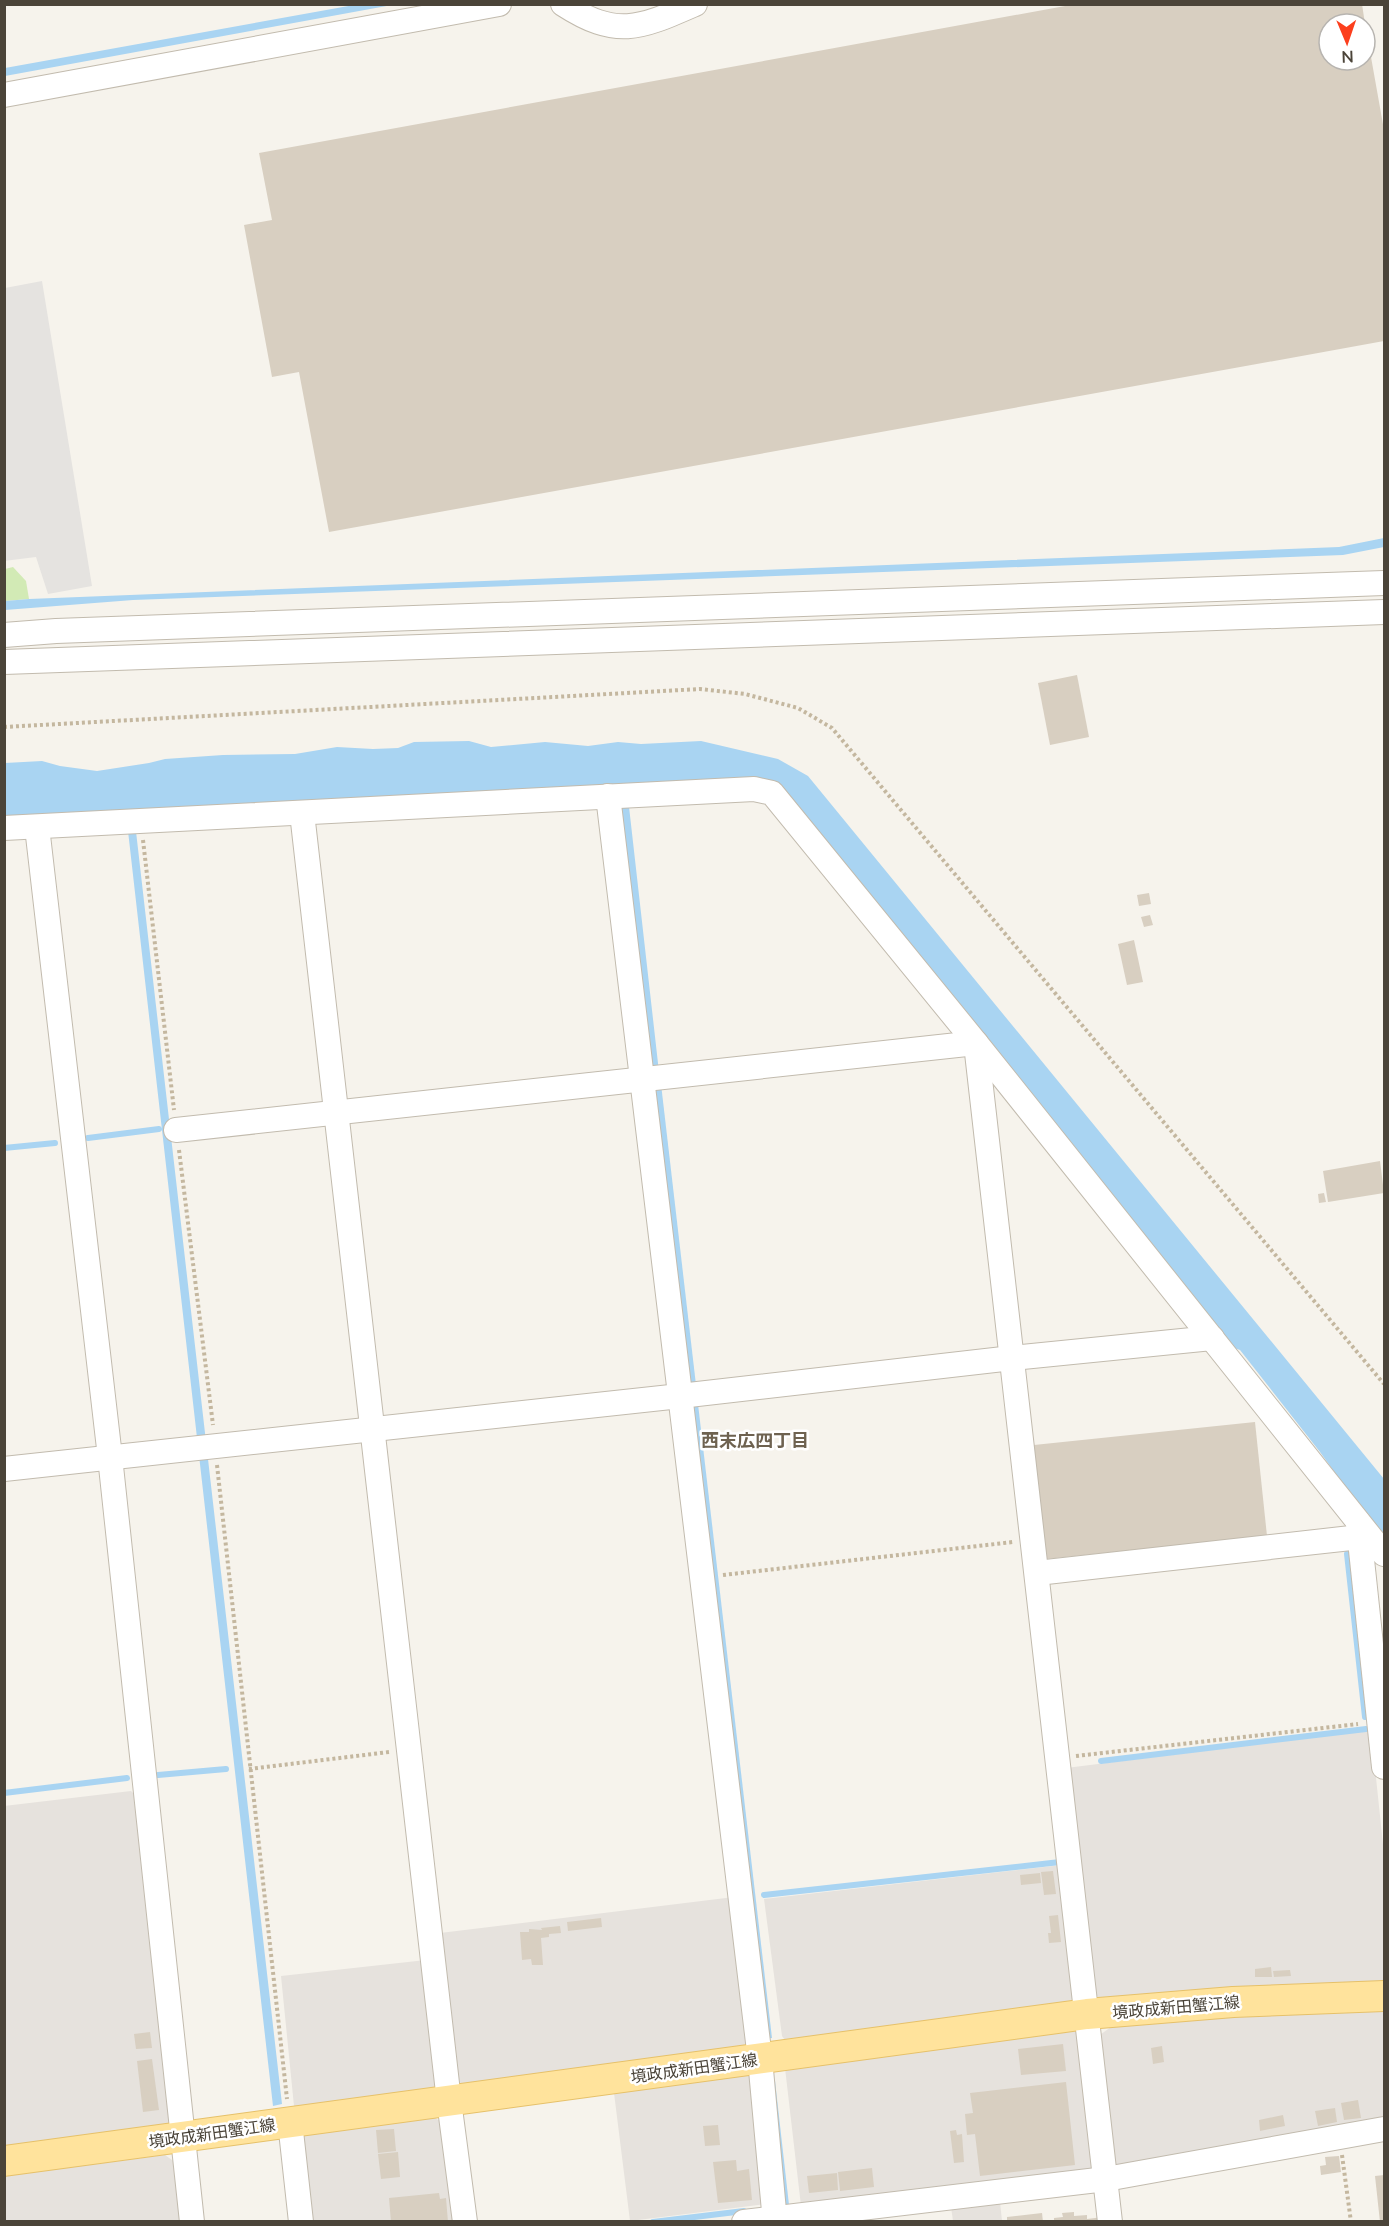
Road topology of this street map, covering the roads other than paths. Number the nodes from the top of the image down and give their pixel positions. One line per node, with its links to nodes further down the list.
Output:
1 (499, 4): 4 (street)
2 (563, 4): 3 (street)
3 (695, 4)
4 (4, 95)
5 (1384, 584): 7 (street)
6 (1384, 612): 8 (street)
7 (4, 635)
8 (4, 662)
9 (617, 795): 10 (street); 13 (street); 14 (street)
10 (302, 813): 11 (street); 15 (street)
11 (37, 826): 12 (street); 21 (street)
12 (4, 828)
13 (976, 1043): 14 (street); 17 (street); 18 (street)
14 (642, 1080): 15 (street); 19 (street)
15 (337, 1113): 16 (street); 20 (street)
16 (176, 1130)
17 (1212, 1338): 18 (street); 23 (street)
18 (1012, 1358): 19 (street); 25 (street)
19 (680, 1396): 20 (street); 29 (street)
20 (373, 1430): 21 (street); 30 (street)
21 (110, 1457): 22 (street); 33 (street)
22 (4, 1469)
23 (1359, 1528): 24 (street); 25 (street); 26 (street)
24 (1384, 1554)
25 (1037, 1573): 28 (street)
26 (1384, 1767)
27 (1384, 1996): 28 (main road, 境政成新田蟹江線)
28 (1087, 2014): 29 (main road, 境政成新田蟹江線); 35 (street)
29 (760, 2059): 30 (main road, 境政成新田蟹江線); 36 (street)
30 (449, 2101): 31 (main road, 境政成新田蟹江線); 39 (street)
31 (290, 2122): 33 (main road, 境政成新田蟹江線); 38 (street)
32 (1384, 2129): 35 (street)
33 (183, 2137): 34 (main road, 境政成新田蟹江線); 37 (street)
34 (4, 2161)
35 (1106, 2179): 36 (street); 41 (street)
36 (775, 2220): 40 (street)
37 (192, 2222)
38 (301, 2222)
39 (465, 2222)
40 (744, 2222)
41 (1110, 2222)

